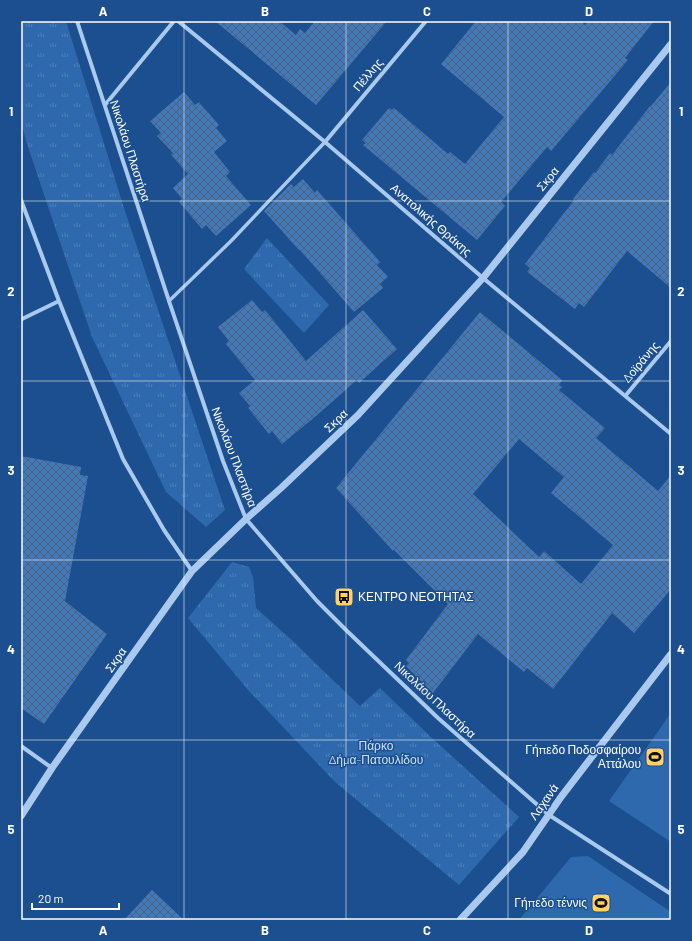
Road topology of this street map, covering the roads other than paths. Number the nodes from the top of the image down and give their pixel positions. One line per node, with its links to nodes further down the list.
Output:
1 (78, 21): 6 (street, Νικολάου Πλαστήρα)
2 (174, 21): 6 (street)
3 (178, 21): 7 (street, Ανατολικής Θράκης)
4 (426, 21): 7 (street, Πέλλης)
5 (671, 44): 9 (street, Σκρα)
6 (105, 105): 11 (street, Νικολάου Πλαστήρα)
7 (325, 142): 9 (street, Ανατολικής Θράκης); 11 (street)
8 (21, 200): 10 (street)
9 (483, 278): 14 (street, Ανατολικής Θράκης); 16 (street, Σκρα)
10 (59, 301): 12 (street); 17 (street)
11 (169, 301): 16 (street, Νικολάου Πλαστήρα)
12 (21, 320)
13 (671, 341): 14 (street, Δοϊράνης)
14 (626, 396): 15 (street, Ανατολικής Θράκης)
15 (671, 434)
16 (246, 519): 17 (street, Σκρα); 21 (street, Νικολάου Πλαστήρα)
17 (192, 571): 20 (street, Σκρα)
18 (671, 654): 21 (street, Λαχανά)
19 (21, 746): 20 (street)
20 (52, 768): 22 (street, Σκρα)
21 (548, 815): 23 (street, Νικολάου Πλαστήρα); 24 (street, Λαχανά)
22 (21, 816)
23 (671, 894)
24 (460, 920)

